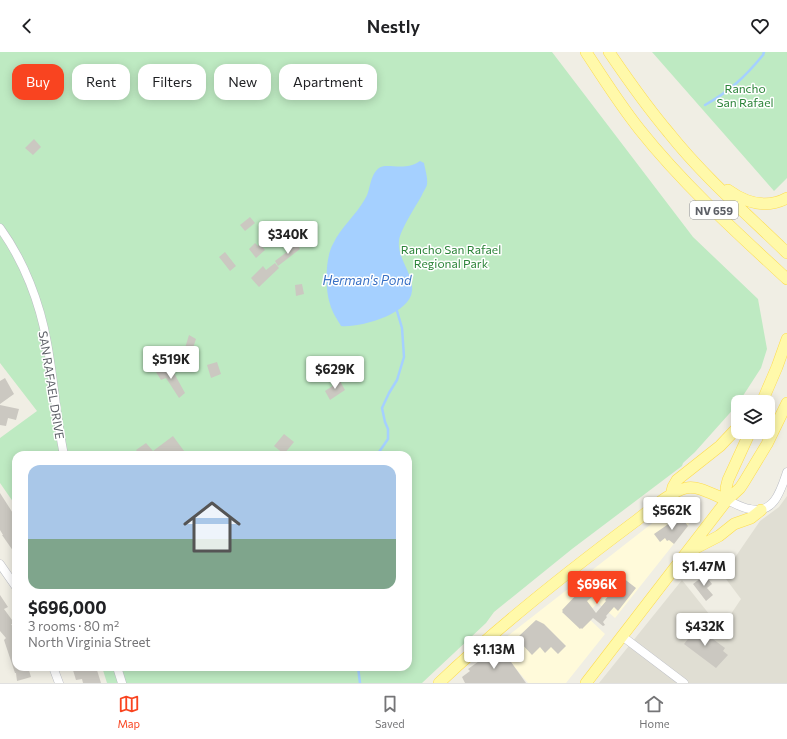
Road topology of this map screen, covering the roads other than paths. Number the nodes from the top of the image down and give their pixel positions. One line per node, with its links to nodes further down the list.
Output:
1 (586, 52): 7 (main road, NV 659)
2 (609, 52): 3 (main road, NV 659)
3 (700, 168): 4 (main road); 6 (main road, NV 659)
4 (787, 198)
5 (0, 228): 15 (street, SAN RAFAEL DRIVE)
6 (787, 253)
7 (787, 279)
8 (787, 339): 9 (main road)
9 (768, 387): 10 (main road); 11 (main road)
10 (762, 395)
11 (765, 395)
12 (787, 403): 18 (main road)
13 (731, 434): 17 (main road)
14 (747, 439): 18 (main road)
15 (63, 451)
16 (787, 472): 19 (street)
17 (671, 495): 18 (main road); 28 (main road)
18 (726, 500): 19 (street); 20 (main road)
19 (761, 510): 20 (main road)
20 (688, 552): 23 (main road)
21 (0, 564): 22 (street)
22 (12, 581)
23 (622, 636): 29 (main road); 30 (street)
24 (55, 671): 26 (street)
25 (118, 671): 27 (street)
26 (58, 683)
27 (122, 683)
28 (439, 683)
29 (586, 683)
30 (684, 683)

